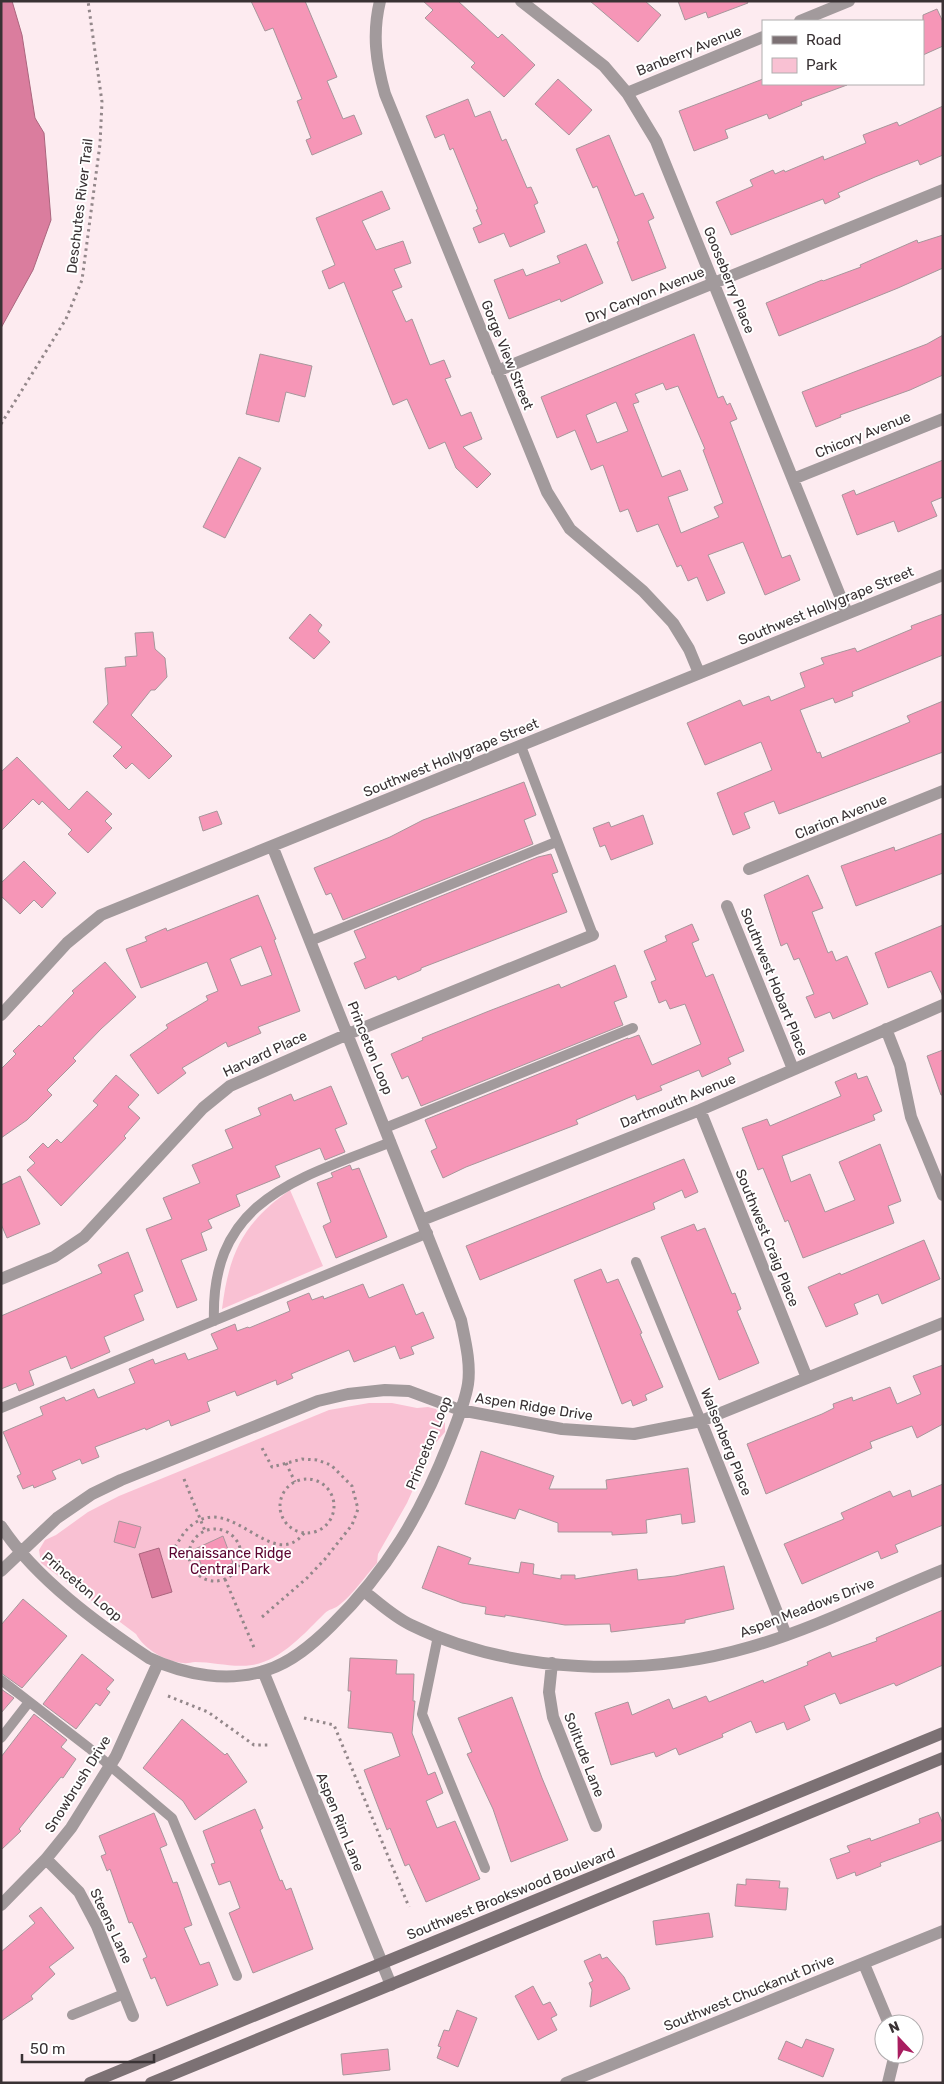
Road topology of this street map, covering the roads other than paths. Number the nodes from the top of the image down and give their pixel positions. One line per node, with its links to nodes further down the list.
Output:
1 (380, 1): 9 (street, Gorge View Street)
2 (521, 1): 6 (street, Gooseberry Place)
3 (849, 1): 4 (street)
4 (802, 20)
5 (762, 37): 6 (street, Banberry Avenue)
6 (627, 93): 8 (street, Gooseberry Place)
7 (943, 190): 8 (street, Dry Canyon Avenue)
8 (713, 283): 9 (street, Dry Canyon Avenue); 11 (street, Gooseberry Place)
9 (497, 370): 14 (street, Gorge View Street)
10 (943, 419): 11 (street, Chicory Avenue)
11 (794, 479): 13 (street, Gooseberry Place)
12 (943, 575): 13 (street, Southwest Hollygrape Street)
13 (848, 613): 14 (street, Southwest Hollygrape Street)
14 (699, 673): 15 (street, Southwest Hollygrape Street)
15 (521, 746): 17 (lane); 18 (street, Southwest Hollygrape Street)
16 (943, 791): 19 (street, Clarion Avenue)
17 (556, 842): 21 (lane); 22 (lane)
18 (273, 848): 22 (street, Princeton Loop); 24 (street, Southwest Hollygrape Street)
19 (749, 869)
20 (727, 906): 28 (street, Southwest Hobart Place)
21 (593, 936): 27 (street, Harvard Place)
22 (310, 940): 27 (street, Princeton Loop)
23 (943, 1006): 26 (street, Dartmouth Avenue)
24 (1, 1015)
25 (633, 1028): 30 (lane)
26 (886, 1028): 28 (street, Dartmouth Avenue); 32 (street)
27 (348, 1034): 30 (street, Princeton Loop); 36 (street, Harvard Place)
28 (793, 1069): 29 (street, Dartmouth Avenue)
29 (700, 1110): 33 (street, Dartmouth Avenue); 39 (street, Southwest Craig Place)
30 (385, 1128): 31 (street, Princeton Loop)
31 (391, 1142): 33 (street, Princeton Loop); 37 (lane)
32 (943, 1194)
33 (422, 1220): 34 (street, Princeton Loop)
34 (428, 1233): 37 (lane); 41 (street, Princeton Loop)
35 (636, 1262): 42 (lane, Walsenberg Place)
36 (1, 1279)
37 (214, 1321): 40 (lane)
38 (943, 1323): 39 (street, Aspen Ridge Drive)
39 (807, 1378): 42 (street, Aspen Ridge Drive)
40 (1, 1408)
41 (460, 1410): 42 (street, Aspen Ridge Drive); 44 (street, Aspen Ridge Drive); 47 (street, Princeton Loop)
42 (701, 1420): 48 (street, Walsenberg Place)
43 (1, 1526): 44 (street, Princeton Loop)
44 (20, 1552): 46 (street, Aspen Ridge Drive); 50 (street, Princeton Loop)
45 (943, 1570): 48 (street, Aspen Meadows Drive)
46 (1, 1571)
47 (365, 1592): 49 (street, Aspen Meadows Drive); 52 (street, Princeton Loop)
48 (786, 1635): 51 (street, Aspen Meadows Drive)
49 (438, 1636): 51 (street, Aspen Meadows Drive); 61 (lane)
50 (158, 1663): 52 (street, Princeton Loop); 58 (street, Snowbrush Drive)
51 (552, 1663): 59 (street, Solitude Lane)
52 (263, 1671): 64 (street, Aspen Rim Lane)
53 (1, 1680): 54 (lane)
54 (29, 1702): 56 (lane); 58 (lane)
55 (943, 1733): 64 (main road, Southwest Brookswood Boulevard)
56 (1, 1738)
57 (943, 1758): 67 (main road)
58 (110, 1766): 60 (street, Snowbrush Drive); 66 (lane)
59 (596, 1826)
60 (46, 1859): 62 (street, Snowbrush Drive); 68 (street, Steens Lane)
61 (485, 1868)
62 (1, 1905)
63 (943, 1931): 65 (street, Southwest Chuckanut Drive)
64 (382, 1963): 67 (street, Aspen Rim Lane); 73 (main road, Southwest Brookswood Boulevard)
65 (864, 1964): 69 (street); 75 (street, Southwest Chuckanut Drive)
66 (237, 1976)
67 (391, 1985): 74 (main road)
68 (124, 1994): 70 (lane); 71 (street, Steens Lane)
69 (885, 2014)
70 (72, 2016)
71 (133, 2016)
72 (893, 2064): 76 (street)
73 (90, 2083)
74 (151, 2083)
75 (566, 2083)
76 (888, 2083)

